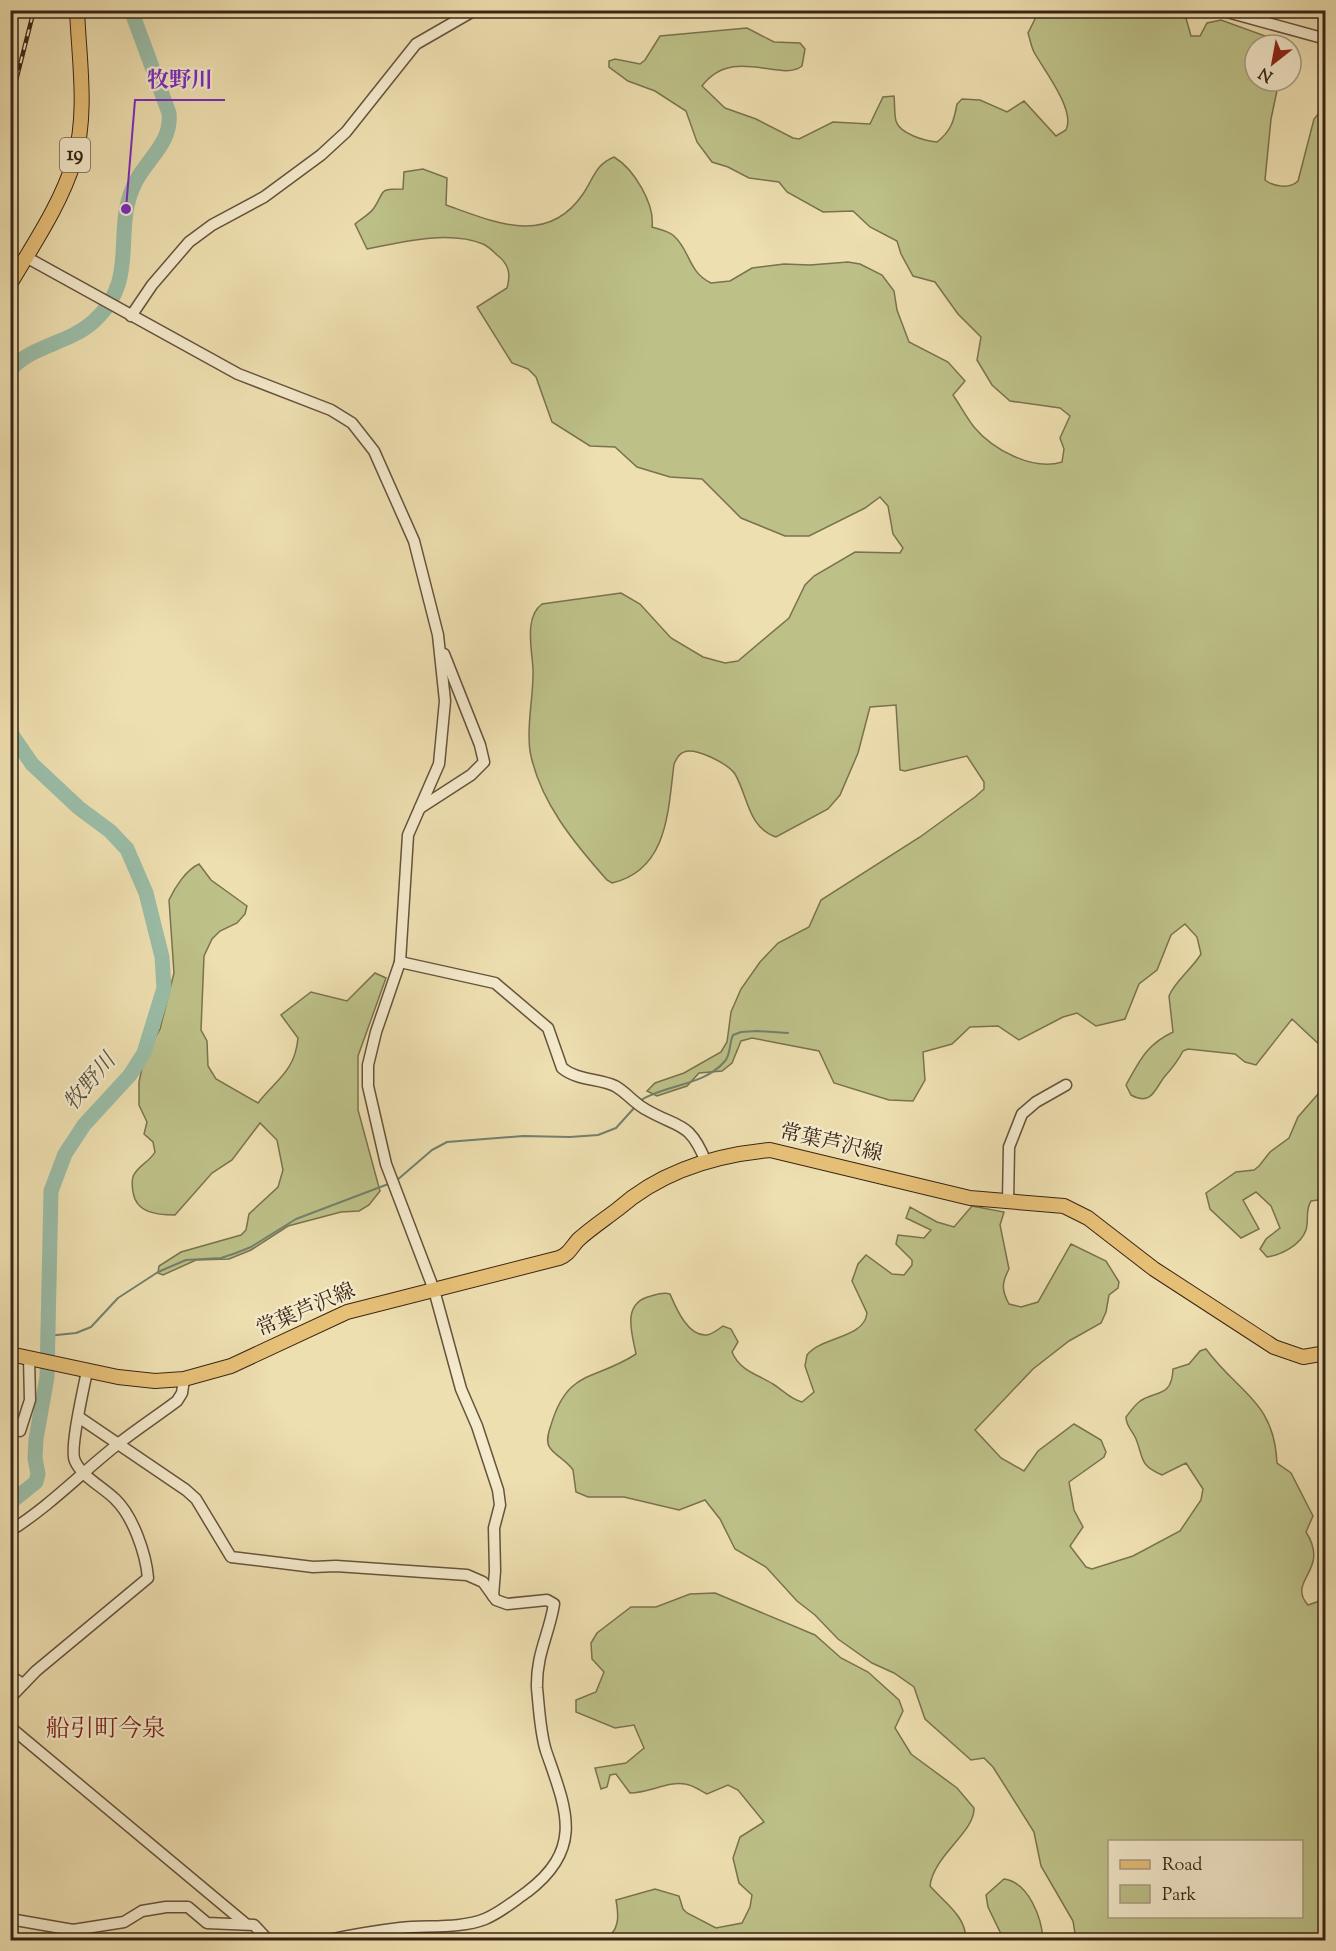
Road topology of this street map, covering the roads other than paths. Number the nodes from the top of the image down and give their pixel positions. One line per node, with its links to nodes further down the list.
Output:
1 (77, 10): 7 (main road, 19)
2 (474, 10): 9 (street)
3 (932, 10): 4 (street)
4 (959, 10)
5 (1220, 10): 6 (street)
6 (1326, 39)
7 (26, 256): 8 (main road, 19); 9 (street)
8 (10, 284)
9 (131, 316): 10 (street)
10 (439, 643): 11 (street); 11 (street)
11 (420, 808): 12 (street)
12 (400, 962): 14 (street); 16 (street)
13 (1065, 1085): 15 (street)
14 (706, 1162): 15 (main road, 常葉芦沢線); 16 (main road, 常葉芦沢線)
15 (1008, 1203): 17 (main road, 常葉芦沢線)
16 (434, 1290): 21 (main road, 常葉芦沢線); 27 (street)
17 (1326, 1353)
18 (10, 1354): 19 (main road, 常葉芦沢線)
19 (29, 1359): 20 (main road, 常葉芦沢線); 23 (street)
20 (87, 1371): 21 (main road, 常葉芦沢線); 22 (street)
21 (184, 1379): 24 (street)
22 (80, 1418): 24 (street); 25 (street)
23 (10, 1422)
24 (118, 1444): 25 (street); 27 (street)
25 (85, 1473): 26 (street); 29 (street)
26 (10, 1531)
27 (493, 1596): 35 (street)
28 (10, 1676): 29 (street)
29 (23, 1684): 30 (street)
30 (10, 1698)
31 (10, 1727): 33 (street)
32 (10, 1919): 33 (street)
33 (246, 1923): 34 (street)
34 (268, 1941)
35 (328, 1941)

